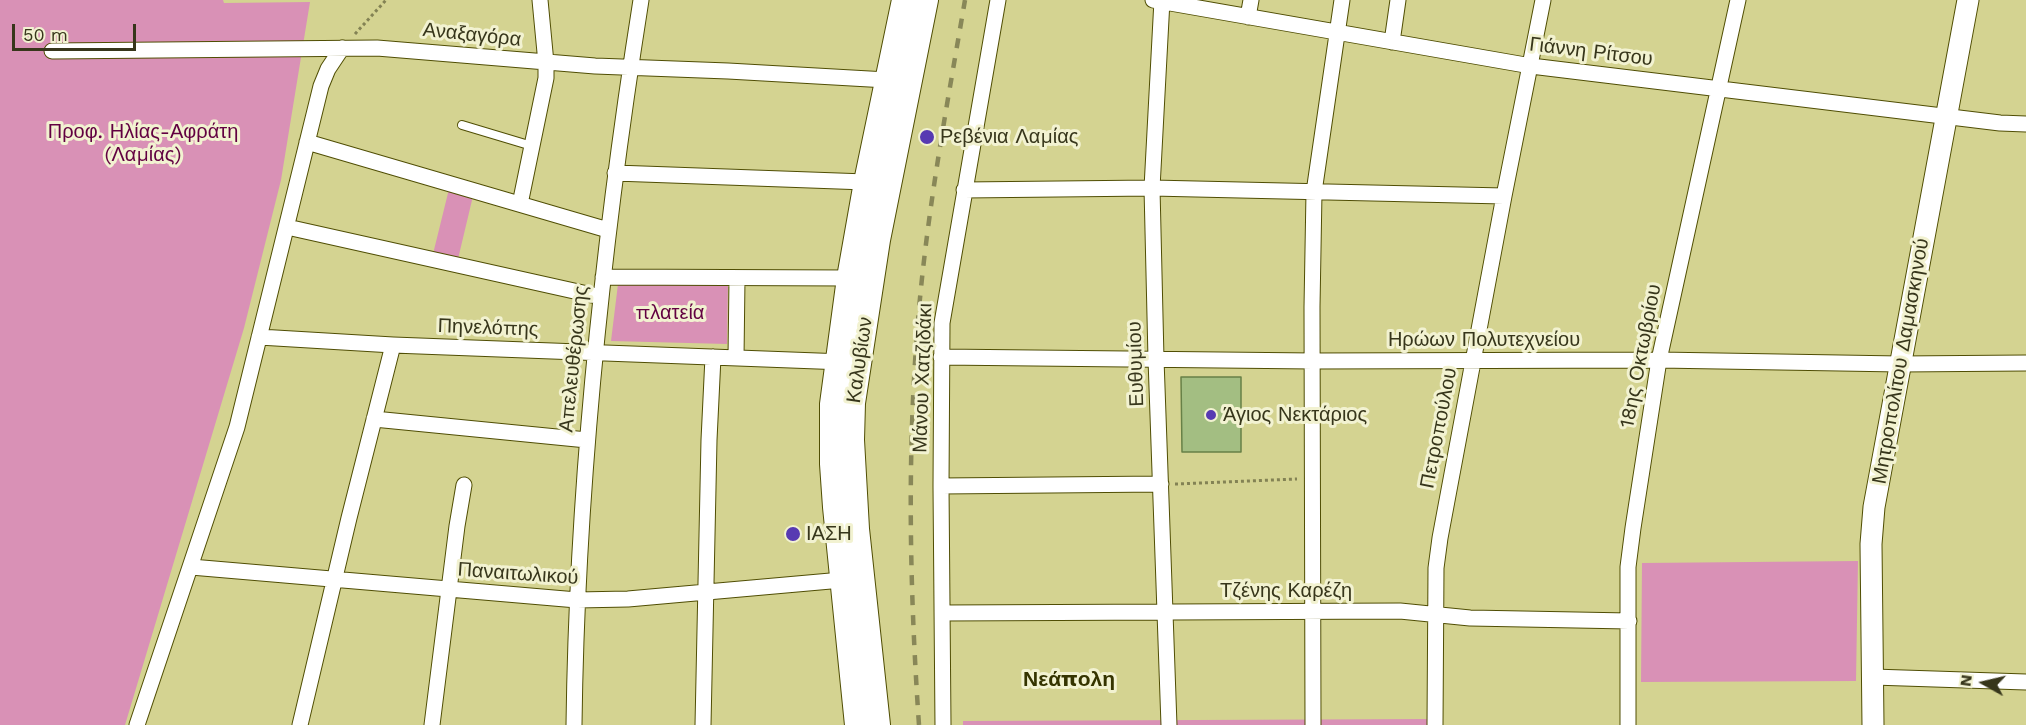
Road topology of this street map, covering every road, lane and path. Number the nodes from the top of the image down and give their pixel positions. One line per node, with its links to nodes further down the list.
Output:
1 (386, 0): 17 (path)
2 (540, 0): 19 (street)
3 (641, 0): 21 (street, Απελευθέρωσης)
4 (904, 0): 22 (main road, Καλυβίων)
5 (926, 0): 52 (main road, Καλυβίων)
6 (998, 0): 32 (street, Μάνου Χατζιδάκι)
7 (1251, 0): 14 (street)
8 (1342, 0): 15 (street)
9 (1398, 0): 16 (street)
10 (1543, 0): 20 (street, Πετροπούλου)
11 (1738, 0): 23 (street, 18ης Οκτωβρίου)
12 (1968, 0): 24 (street, Μητροπολίτου Δαμασκηνού)
13 (1159, 1): 14 (street, Γιάννη Ρίτσου); 31 (street, Ευθυμίου)
14 (1248, 17): 15 (street, Γιάννη Ρίτσου)
15 (1337, 32): 16 (street, Γιάννη Ρίτσου); 33 (street)
16 (1392, 42): 20 (street, Γιάννη Ρίτσου)
17 (342, 48): 18 (street, Αναξαγόρα); 19 (street, Αναξαγόρα); 27 (street)
18 (52, 51)
19 (546, 63): 21 (street, Αναξαγόρα); 28 (street)
20 (1531, 66): 23 (street, Γιάννη Ρίτσου); 34 (street, Πετροπούλου)
21 (630, 68): 22 (street, Αναξαγόρα); 29 (street, Απελευθέρωσης)
22 (887, 80): 30 (main road, Καλυβίων)
23 (1719, 88): 24 (street, Γιάννη Ρίτσου); 50 (street, 18ης Οκτωβρίου)
24 (1946, 116): 26 (street, Γιάννη Ρίτσου); 54 (street, Μητροπολίτου Δαμασκηνού)
25 (462, 124): 28 (lane)
26 (2026, 124)
27 (307, 142): 35 (street); 36 (street)
28 (533, 146): 35 (street)
29 (615, 173): 30 (street); 37 (street, Απελευθέρωσης)
30 (866, 182): 39 (main road, Καλυβίων)
31 (1152, 188): 32 (street); 33 (street); 48 (street, Ευθυμίου)
32 (964, 190): 46 (street, Μάνου Χατζιδάκι)
33 (1314, 192): 34 (street); 51 (street)
34 (1504, 196): 49 (street, Πετροπούλου)
35 (520, 204): 37 (street)
36 (287, 227): 41 (street); 42 (street)
37 (608, 230): 38 (street, Απελευθέρωσης)
38 (603, 277): 40 (street); 41 (street, Απελευθέρωσης)
39 (849, 278): 40 (street); 52 (main road, Καλυβίων)
40 (737, 279): 47 (street)
41 (601, 297): 44 (street, Απελευθέρωσης)
42 (259, 338): 43 (street, Πηνελόπης); 61 (street)
43 (393, 345): 44 (street, Πηνελόπης); 55 (street)
44 (595, 353): 45 (street, Πηνελόπης); 56 (street, Απελευθέρωσης)
45 (713, 357): 47 (street, Πηνελόπης); 65 (street)
46 (941, 357): 48 (street, Ηρώων Πολυτεχνείου); 60 (street, Μάνου Χατζιδάκι)
47 (736, 358): 52 (street, Πηνελόπης)
48 (1156, 359): 51 (street, Ηρώων Πολυτεχνείου); 58 (street, Ευθυμίου)
49 (1473, 360): 50 (street, Ηρώων Πολυτεχνείου); 51 (street, Ηρώων Πολυτεχνείου); 70 (street, Πετροπούλου)
50 (1659, 360): 54 (street, Ηρώων Πολυτεχνείου); 71 (street, 18ης Οκτωβρίου)
51 (1313, 361): 57 (street)
52 (848, 362): 63 (main road, Καλυβίων); 80 (main road, Καλυβίων)
53 (2026, 363): 54 (street, Ηρώων Πολυτεχνείου)
54 (1900, 364): 72 (street, Μητροπολίτου Δαμασκηνού)
55 (374, 419): 56 (street); 62 (street)
56 (586, 440): 66 (street, Απελευθέρωσης)
57 (1313, 479): 58 (path); 67 (street)
58 (1161, 484): 60 (street); 68 (street, Ευθυμίου)
59 (464, 485): 64 (street)
60 (941, 486): 69 (street, Μάνου Χατζιδάκι)
61 (191, 567): 62 (street, Παναιτωλικού); 74 (street)
62 (334, 580): 64 (street, Παναιτωλικού); 75 (street)
63 (842, 580): 65 (street, Παναιτωλικού); 79 (main road, Καλυβίων)
64 (448, 590): 66 (street, Παναιτωλικού); 76 (street)
65 (706, 592): 66 (street, Παναιτωλικού); 78 (street)
66 (578, 600): 77 (street, Απελευθέρωσης)
67 (1313, 611): 68 (street, Τζένης Καρέζη); 70 (street, Τζένης Καρέζη); 83 (street)
68 (1166, 612): 69 (street, Τζένης Καρέζη); 82 (street, Ευθυμίου)
69 (943, 613): 81 (street, Μάνου Χατζιδάκι)
70 (1436, 614): 71 (street, Τζένης Καρέζη); 84 (street, Πετροπούλου)
71 (1629, 621): 85 (street, 18ης Οκτωβρίου)
72 (1873, 677): 73 (street); 86 (street, Μητροπολίτου Δαμασκηνού)
73 (2026, 682)
74 (137, 725)
75 (300, 725)
76 (432, 725)
77 (574, 725)
78 (703, 725)
79 (857, 725)
80 (878, 725)
81 (943, 725)
82 (1169, 725)
83 (1313, 725)
84 (1435, 725)
85 (1628, 725)
86 (1873, 725)

